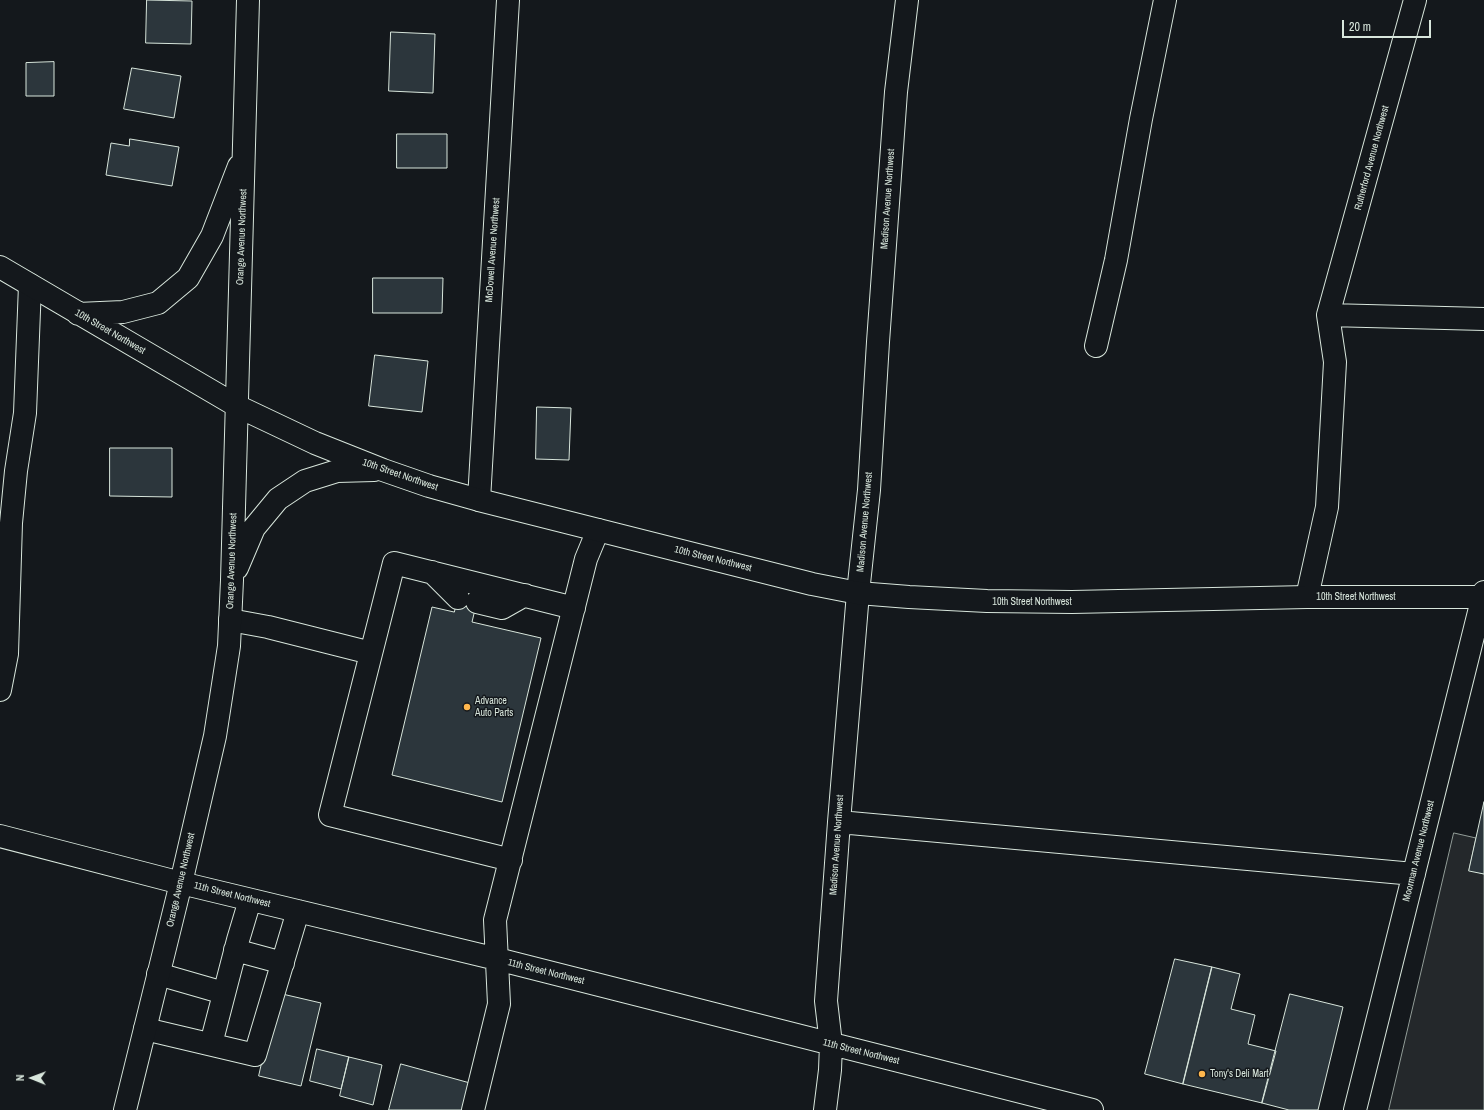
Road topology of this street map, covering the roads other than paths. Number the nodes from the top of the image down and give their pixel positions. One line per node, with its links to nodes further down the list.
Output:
1 (248, 0): 6 (street, Orange Avenue Northwest)
2 (508, 0): 15 (street, McDowell Avenue Northwest)
3 (907, 0): 19 (street, Madison Avenue Northwest)
4 (1166, 0): 12 (street)
5 (1415, 0): 10 (street, Rutherford Avenue Northwest)
6 (245, 150): 9 (street); 13 (street, Orange Avenue Northwest)
7 (0, 267): 8 (street, 10th Street Northwest)
8 (30, 285): 9 (street, 10th Street Northwest); 26 (street)
9 (78, 314): 13 (street, 10th Street Northwest)
10 (1328, 315): 11 (street); 22 (street)
11 (1484, 319)
12 (1096, 346)
13 (237, 406): 14 (street, 10th Street Northwest); 18 (street, Orange Avenue Northwest)
14 (382, 470): 15 (street, 10th Street Northwest); 18 (street)
15 (479, 500): 16 (street, 10th Street Northwest)
16 (598, 530): 19 (street, 10th Street Northwest); 23 (street)
17 (432, 572): 20 (street); 20 (street); 25 (street)
18 (232, 580): 24 (street, Orange Avenue Northwest)
19 (858, 593): 22 (street, 10th Street Northwest); 27 (street, Madison Avenue Northwest)
20 (525, 595): 23 (street)
21 (1483, 595): 22 (street, 10th Street Northwest); 30 (street, Moorman Avenue Northwest)
22 (1307, 597)
23 (574, 608): 29 (street)
24 (230, 620): 25 (street); 31 (street, Orange Avenue Northwest)
25 (371, 653): 29 (street)
26 (0, 690)
27 (839, 822): 30 (street); 41 (street, Madison Avenue Northwest)
28 (0, 836): 31 (street, 11th Street Northwest)
29 (511, 860): 35 (street)
30 (1414, 874): 46 (street, Moorman Avenue Northwest)
31 (181, 883): 32 (street, 11th Street Northwest); 37 (street, Orange Avenue Northwest)
32 (250, 900): 33 (street, 11th Street Northwest); 34 (street)
33 (298, 912): 35 (street, 11th Street Northwest); 36 (street)
34 (235, 950): 36 (street); 38 (street)
35 (497, 960): 41 (street, 11th Street Northwest); 43 (street)
36 (283, 963): 40 (street)
37 (158, 974): 38 (street); 39 (street, Orange Avenue Northwest)
38 (224, 993): 40 (street)
39 (145, 1028): 40 (street); 42 (street, Orange Avenue Northwest)
40 (211, 1044)
41 (831, 1044): 44 (street, Madison Avenue Northwest); 45 (street, 11th Street Northwest)
42 (125, 1110)
43 (473, 1110)
44 (824, 1110)
45 (1092, 1110)
46 (1355, 1110)

